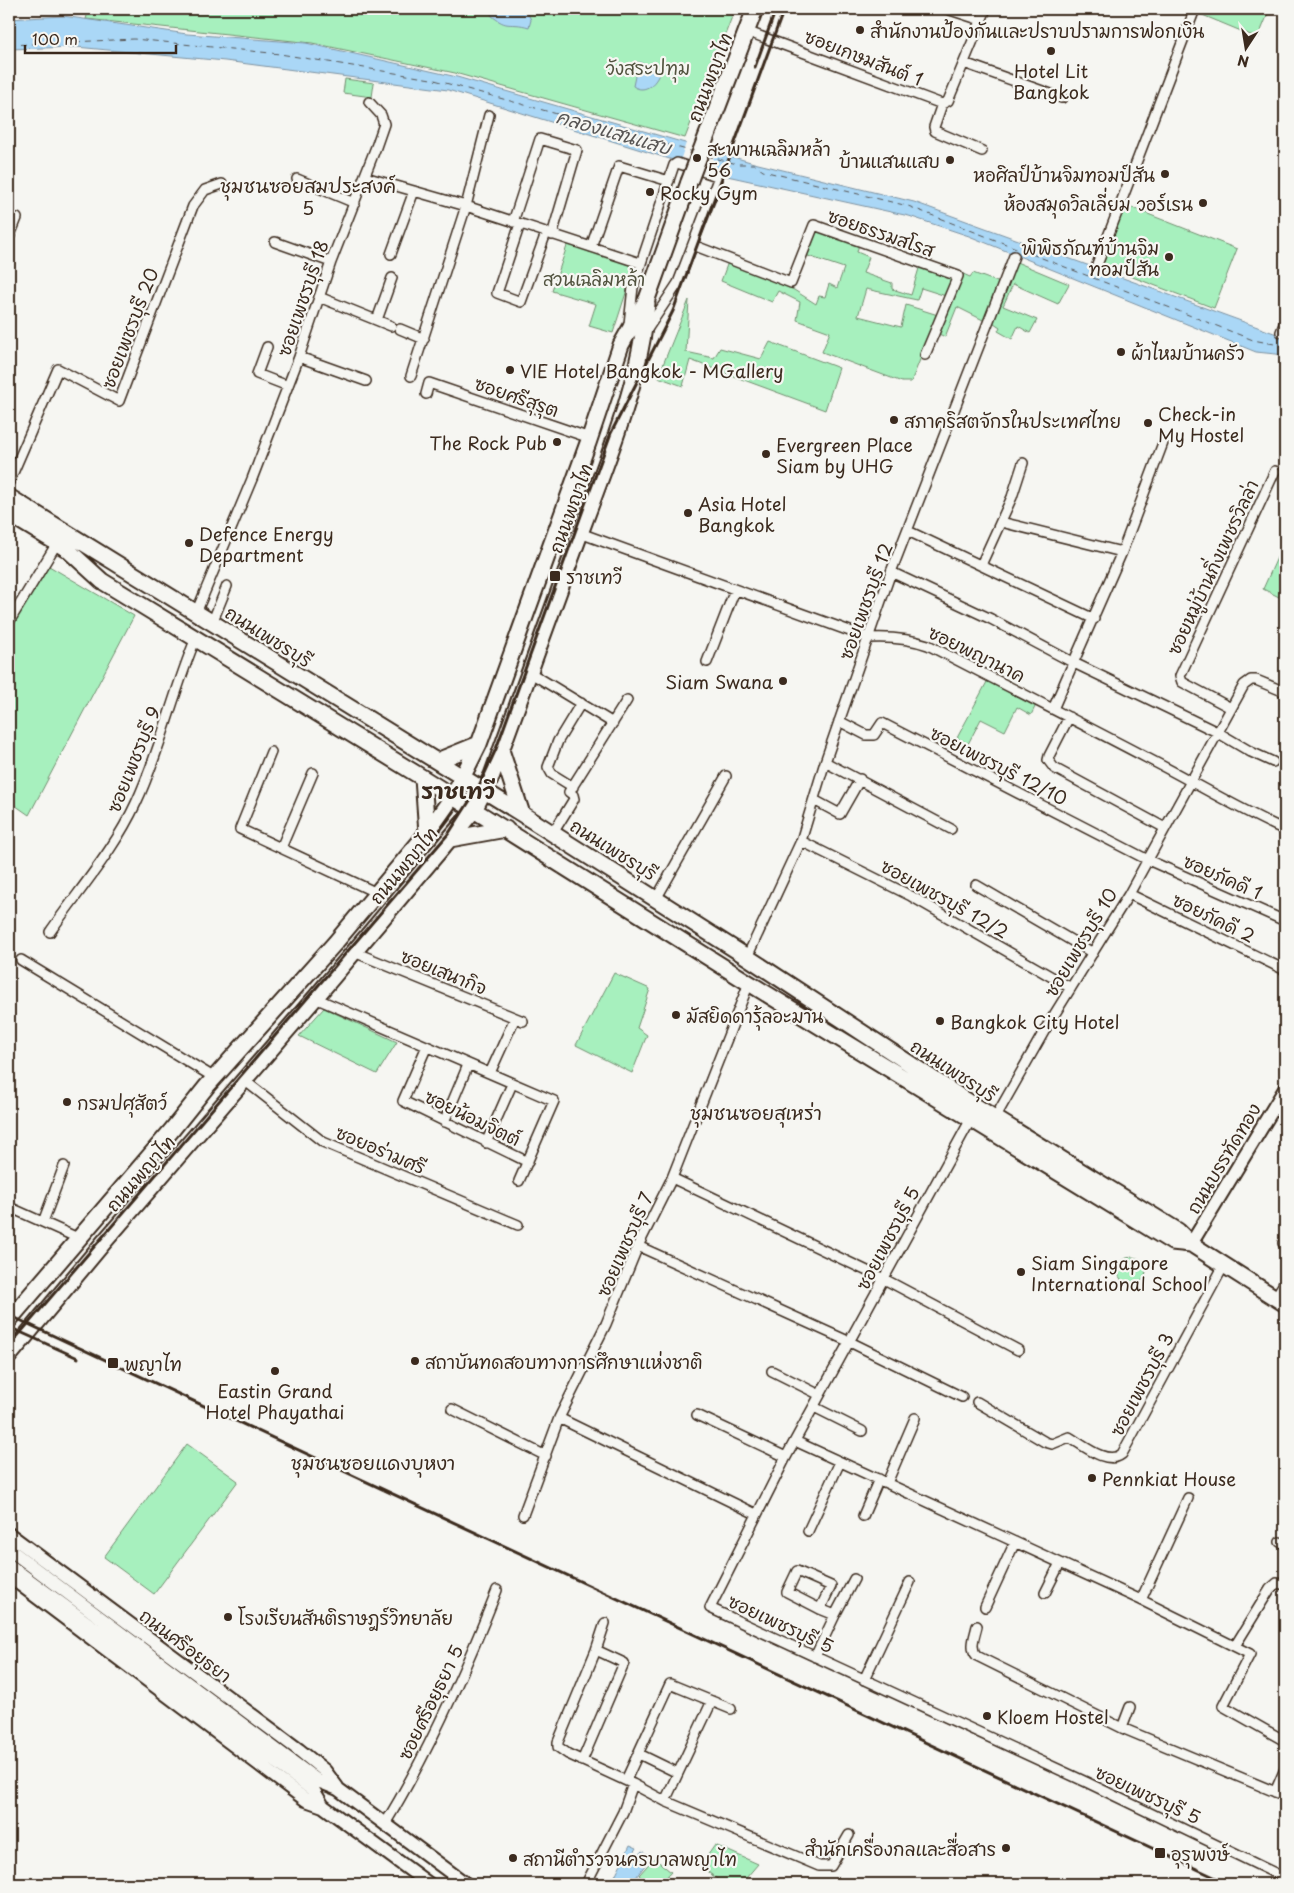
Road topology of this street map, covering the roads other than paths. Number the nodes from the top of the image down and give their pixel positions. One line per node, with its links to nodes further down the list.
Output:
1 (754, 9): 6 (main road, ถนนพญาไท)
2 (947, 9): 5 (street)
3 (986, 9): 5 (street)
4 (1195, 9): 31 (street)
5 (982, 20): 7 (street)
6 (746, 31): 10 (street, ซอยเกษมสันต์ 1); 34 (main road, ถนนพญาไท, bridge)
7 (964, 63): 8 (street); 10 (street)
8 (1062, 98)
9 (369, 102): 13 (street, ซอยเพชรบุรี 18)
10 (942, 104): 12 (street)
11 (489, 115): 19 (street)
12 (982, 152)
13 (365, 177): 17 (street); 18 (street, ซอยเพชรบุรี 18)
14 (297, 180): 18 (street)
15 (669, 181): 25 (street); 26 (street); 30 (street)
16 (222, 184): 52 (street, ซอยเพชรบุรี 20)
17 (414, 191): 19 (street); 27 (street)
18 (354, 202): 29 (street, ซอยเพชรบุรี 18)
19 (466, 206): 21 (street); 40 (street)
20 (17, 218): 23 (street)
21 (516, 223): 22 (street); 22 (street); 22 (street)
22 (549, 234): 26 (street)
23 (9, 238)
24 (275, 242): 29 (street)
25 (694, 245): 39 (street); 42 (street, ซอยธรรมสโรส)
26 (592, 247): 30 (street)
27 (391, 254)
28 (1014, 256): 56 (street, ซอยเพชรบุรี 12)
29 (331, 262): 33 (street, ซอยเพชรบุรี 18)
30 (640, 263): 37 (street)
31 (1097, 265)
32 (392, 278): 35 (street)
33 (319, 298): 35 (street); 43 (street, ซอยเพชรบุรี 18)
34 (647, 299): 37 (main road, ถนนพญาไท); 39 (main road, ถนนพญาไท)
35 (377, 320): 40 (street)
36 (1285, 322): 38 (street)
37 (629, 329): 48 (main road, ถนนพญาไท)
38 (1281, 332)
39 (644, 334): 57 (main road, ถนนพญาไท)
40 (424, 339): 44 (street)
41 (267, 348): 46 (street)
42 (925, 355)
43 (299, 357): 45 (street); 46 (street, ซอยเพชรบุรี 18)
44 (412, 376)
45 (366, 382)
46 (288, 386): 68 (street, ซอยเพชรบุรี 18)
47 (426, 394): 48 (street, ซอยศรีสุรุต)
48 (590, 438): 88 (main road, ถนนพญาไท)
49 (1163, 443): 60 (street)
50 (1023, 463): 55 (street)
51 (1275, 471): 80 (street, ซอยหมู่บ้านกิ่งเพชรวิลล่า)
52 (9, 482)
53 (9, 498): 59 (main road, ถนนเพชรบุรี)
54 (9, 514): 58 (main road, ถนนเพชรบุรี)
55 (1001, 522): 60 (street); 62 (street)
56 (908, 531): 62 (street); 63 (street, ซอยเพชรบุรี 12)
57 (580, 533): 66 (street, ซอยพญานาค); 76 (main road, ถนนพญาไท)
58 (57, 543): 61 (main road, ถนนเพชรบุรี); 70 (street)
59 (87, 546): 61 (main road); 64 (main road, ถนนเพชรบุรี)
60 (1122, 552): 69 (street)
61 (79, 560): 67 (main road, ถนนเพชรบุรี)
62 (981, 565): 69 (street)
63 (892, 572): 73 (street, ซอยเพชรบุรี 12); 75 (street)
64 (137, 578): 67 (main road); 68 (main road, ถนนเพชรบุรี)
65 (227, 586): 71 (street)
66 (735, 590): 73 (street, ซอยพญานาค); 74 (street)
67 (126, 596): 72 (main road, ถนนเพชรบุรี)
68 (196, 613): 71 (main road, ถนนเพชรบุรี)
69 (1094, 618): 75 (street)
70 (9, 622)
71 (212, 623): 85 (main road, ถนนเพชรบุรี)
72 (196, 638): 87 (main road, ถนนเพชรบุรี); 122 (street, ซอยเพชรบุรี 9)
73 (869, 638): 81 (street, ซอยพญานาค); 83 (street, ซอยเพชรบุรี 12)
74 (707, 662)
75 (1074, 663): 81 (street); 86 (street)
76 (529, 672): 79 (street); 89 (main road, ถนนพญาไท)
77 (1284, 688): 80 (street, ซอยเพชรบุรี 10)
78 (627, 700): 84 (street)
79 (581, 704): 84 (street); 100 (street)
80 (1231, 708): 86 (street, ซอยเพชรบุรี 10)
81 (1053, 710): 82 (street, ซอยพญานาค)
82 (1069, 717): 99 (street, ซอยพญานาค); 106 (street)
83 (839, 721): 92 (street, ซอยเพชรบุรี 12); 116 (street, ซอยเพชรบุรี 12/10)
84 (613, 723): 100 (street)
85 (377, 725): 87 (main road); 91 (main road, ถนนเพชรบุรี)
86 (1217, 732): 93 (street); 99 (street, ซอยเพชรบุรี 10)
87 (366, 743): 97 (main road, ถนนเพชรบุรี)
88 (479, 744): 91 (main road); 96 (main road, ถนนพญาไท)
89 (501, 750): 101 (main road, ถนนพญาไท); 105 (main road)
90 (271, 752): 114 (street)
91 (437, 761): 96 (main road, ถนนเพชรบุรี)
92 (825, 762): 98 (street); 103 (street, ซอยเพชรบุรี 12)
93 (1272, 762)
94 (313, 773): 114 (street)
95 (726, 776): 120 (street)
96 (463, 777): 101 (main road, ถนนเพชรบุรี); 102 (main road, ถนนพญาไท)
97 (423, 778): 102 (main road, ถนนเพชรบุรี); 110 (main road)
98 (860, 780): 103 (street); 108 (street)
99 (1192, 781): 106 (street, ซอยเพชรบุรี 10); 109 (street, ซอยพญานาค)
100 (573, 787): 111 (street)
101 (485, 790): 104 (main road, ถนนพญาไท); 105 (main road, ถนนเพชรบุรี)
102 (453, 796): 104 (main road, ถนนเพชรบุรี); 110 (main road, ถนนพญาไท)
103 (814, 800): 113 (street, ซอยเพชรบุรี 12)
104 (474, 810): 107 (main road, ถนนเพชรบุรี); 112 (main road, ถนนพญาไท)
105 (522, 814): 111 (main road, ถนนเพชรบุรี)
106 (1165, 828): 116 (street, ซอยเพชรบุรี 10)
107 (506, 829): 112 (main road); 115 (main road, ถนนเพชรบุรี)
108 (951, 829)
109 (1285, 830)
110 (427, 833): 118 (main road, ถนนพญาไท)
111 (555, 834): 115 (main road); 120 (main road, ถนนเพชรบุรี)
112 (450, 839): 123 (main road, ถนนพญาไท)
113 (801, 841): 125 (street, ซอยเพชรบุรี 12); 129 (street, ซอยเพชรบุรี 12/2)
114 (281, 848): 118 (street)
115 (547, 856): 128 (main road, ถนนเพชรบุรี)
116 (1148, 860): 119 (street, ซอยเพชรบุรี 10); 121 (street, ซอยภัคดี 1)
117 (976, 885): 124 (street)
118 (377, 893): 134 (main road, ถนนพญาไท)
119 (1128, 894): 124 (street, ซอยเพชรบุรี 10); 127 (street, ซอยภัคดี 2)
120 (656, 899): 125 (main road, ถนนเพชรบุรี)
121 (1285, 921)
122 (50, 932)
123 (354, 952): 130 (main road, ถนนพญาไท); 133 (street, ซอยเสนากิจ)
124 (1093, 953): 129 (street, ซอยเพชรบุรี 10)
125 (748, 957): 138 (main road, ถนนเพชรบุรี)
126 (22, 960): 134 (street)
127 (1285, 970)
128 (749, 983): 139 (main road, ถนนเพชรบุรี); 144 (street, ซอยเพชรบุรี 7)
129 (1071, 988): 138 (street, ซอยเพชรบุรี 10)
130 (316, 998): 131 (street); 135 (main road, ถนนพญาไท)
131 (427, 1046): 132 (street); 140 (street, ซอยน้อมจิตต์)
132 (468, 1064): 133 (street); 140 (street)
133 (490, 1073): 136 (street)
134 (215, 1078): 149 (main road, ถนนพญาไท)
135 (244, 1080): 148 (street, ซอยอร่ามศรี); 159 (main road, ถนนพญาไท)
136 (512, 1084): 141 (street); 142 (street)
137 (1285, 1089): 150 (main road, ถนนบรรทัดทอง)
138 (994, 1118): 150 (main road, ถนนเพชรบุรี)
139 (971, 1119): 150 (main road, ถนนเพชรบุรี); 153 (street, ซอยเพชรบุรี 5)
140 (444, 1122): 141 (street, ซอยน้อมจิตต์)
141 (486, 1143): 142 (street, ซอยน้อมจิตต์)
142 (528, 1162): 145 (street)
143 (64, 1166): 147 (street)
144 (672, 1178): 151 (street, ซอยเพชรบุรี 7); 153 (street)
145 (519, 1181)
146 (9, 1206): 147 (street)
147 (43, 1222): 149 (street)
148 (518, 1225)
149 (78, 1238): 156 (main road, ถนนพญาไท)
150 (1191, 1244): 152 (main road, ถนนเพชรบุรี)
151 (638, 1246): 157 (street); 167 (street, ซอยเพชรบุรี 7)
152 (1224, 1265): 155 (main road, ถนนเพชรบุรี); 163 (street, ซอยเพชรบุรี 3)
153 (884, 1279): 157 (street, ซอยเพชรบุรี 5); 158 (street)
154 (1285, 1282): 155 (street)
155 (1280, 1301)
156 (9, 1320)
157 (850, 1342): 161 (street, ซอยเพชรบุรี 5); 162 (street)
158 (1018, 1350)
159 (9, 1356)
160 (772, 1371): 161 (street)
161 (820, 1396): 164 (street, ซอยเพชรบุรี 5)
162 (962, 1397)
163 (978, 1402)
164 (814, 1407): 169 (street); 170 (street, ซอยเพชรบุรี 5)
165 (452, 1409): 171 (street)
166 (697, 1415): 172 (street)
167 (559, 1418): 171 (street, ซอยเพชรบุรี 7); 176 (street)
168 (915, 1418): 174 (street)
169 (862, 1431)
170 (795, 1441): 172 (street, ซอยเพชรบุรี 5); 173 (street)
171 (546, 1456): 177 (street, ซอยเพชรบุรี 7)
172 (786, 1458): 176 (street, ซอยเพชรบุรี 5)
173 (840, 1462): 174 (street); 179 (street)
174 (883, 1481): 178 (street); 181 (street)
175 (1188, 1498): 191 (street)
176 (756, 1514): 199 (street, ซอยเพชรบุรี 5)
177 (523, 1515)
178 (863, 1516)
179 (808, 1531)
180 (9, 1535): 212 (main road, ถนนศรีอยุธยา)
181 (1015, 1542): 183 (street); 192 (street)
182 (9, 1549): 204 (main road, ถนนศรีอยุธยา)
183 (1060, 1563): 190 (street); 191 (street)
184 (9, 1565): 204 (main road, ถนนศรีอยุธยา)
185 (9, 1576): 216 (main road, ถนนศรีอยุธยา)
186 (854, 1579): 194 (street)
187 (910, 1582): 200 (street)
188 (1285, 1585): 197 (street)
189 (497, 1590): 217 (street, ซอยศรีอยุธยา 5)
190 (1046, 1594)
191 (1141, 1600): 197 (street)
192 (985, 1607)
193 (820, 1609): 193 (street); 194 (street)
194 (835, 1615): 199 (street)
195 (604, 1623): 198 (street)
196 (977, 1626): 205 (street)
197 (1235, 1646): 206 (street)
198 (596, 1650): 208 (street); 208 (street)
199 (815, 1657): 200 (street, ซอยเพชรบุรี 5)
200 (864, 1680): 219 (street, ซอยเพชรบุรี 5)
201 (712, 1701): 203 (street); 207 (street); 210 (street)
202 (1130, 1706): 205 (street)
203 (731, 1709)
204 (218, 1713): 212 (main road, ถนนศรีอยุธยา); 216 (main road, ถนนศรีอยุธยา)
205 (1122, 1728): 213 (street)
206 (1285, 1742)
207 (639, 1754): 210 (street); 211 (street)
208 (582, 1761): 211 (street)
209 (1285, 1769): 213 (street)
210 (678, 1773): 215 (street)
211 (630, 1782): 215 (street); 222 (street)
212 (338, 1789): 217 (main road, ถนนศรีอยุธยา)
213 (1275, 1792): 214 (street)
214 (1285, 1796)
215 (665, 1801): 218 (street)
216 (323, 1806): 220 (main road, ถนนศรีอยุธยา)
217 (384, 1824): 221 (main road, ถนนศรีอยุธยา)
218 (849, 1834)
219 (1285, 1878)
220 (429, 1884)
221 (466, 1884)
222 (586, 1884)

